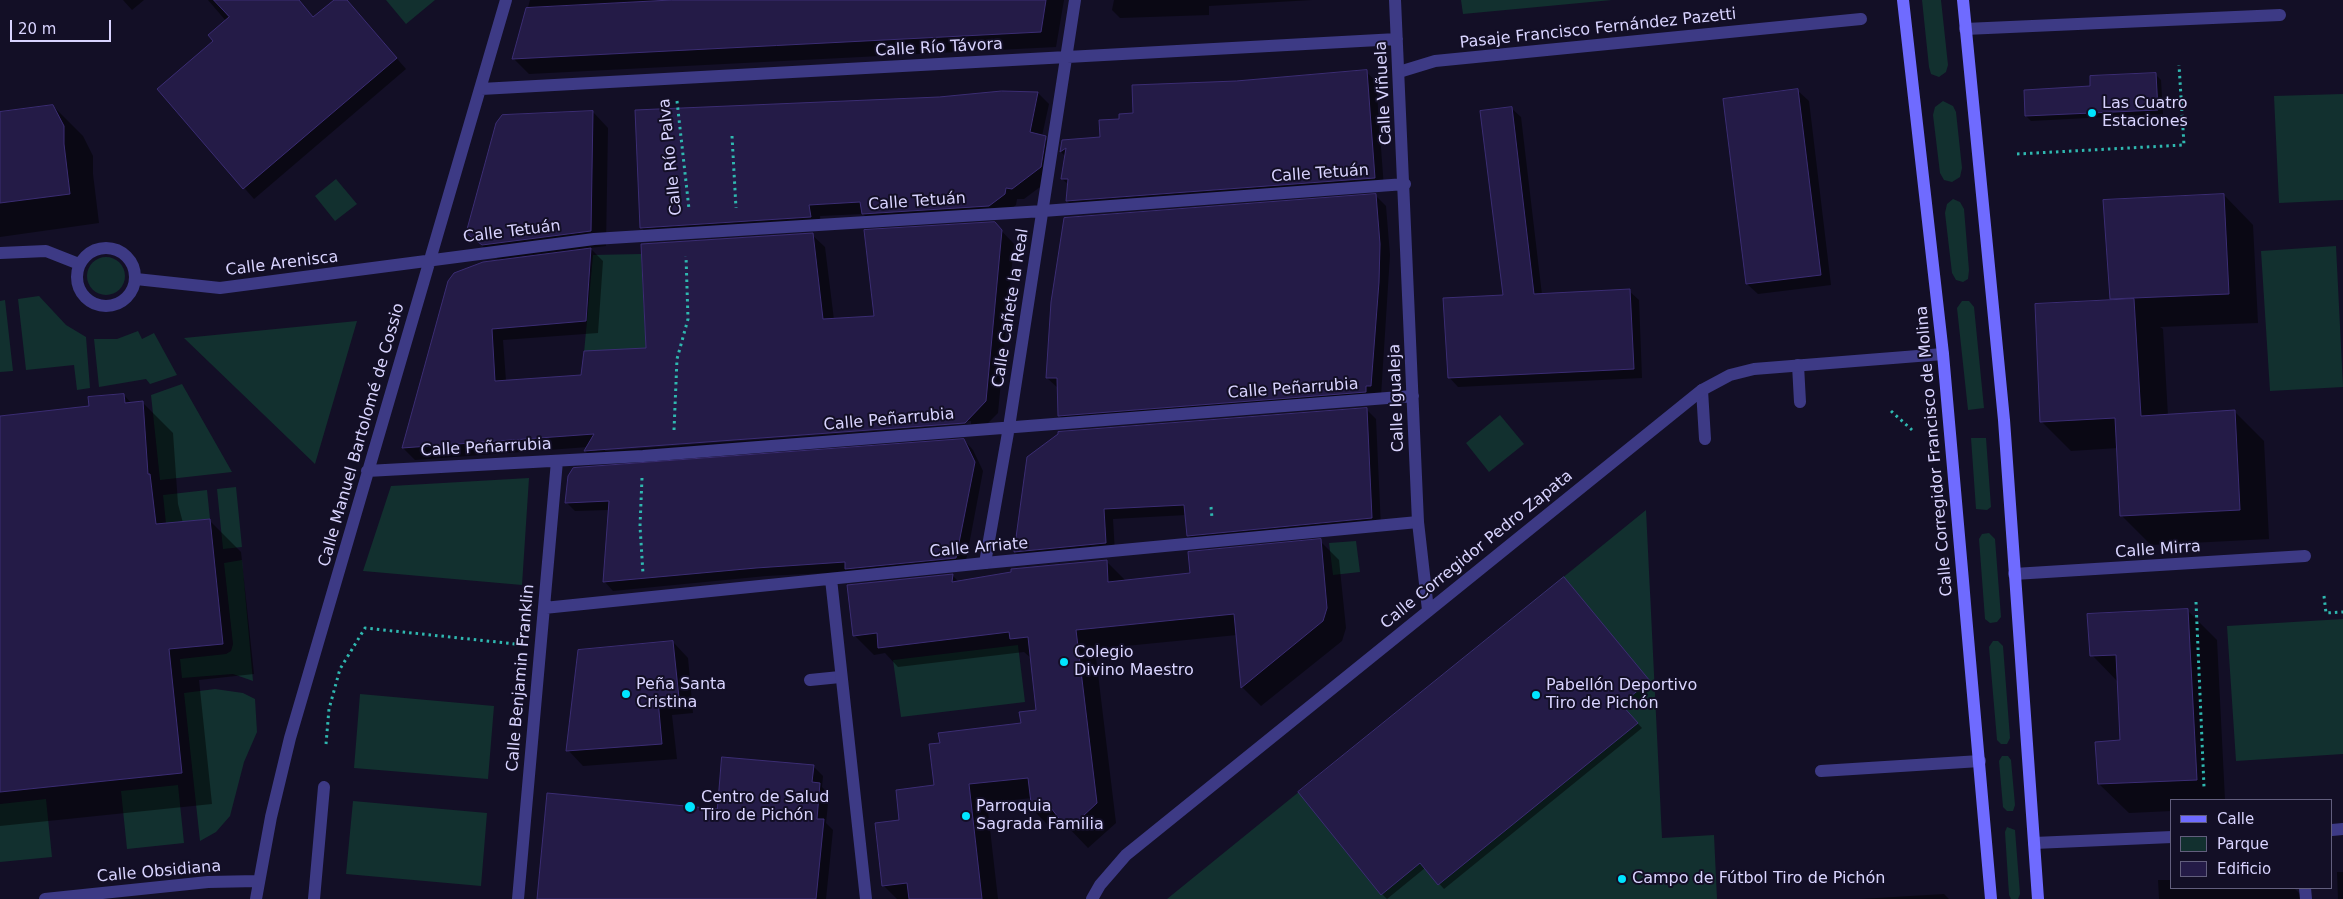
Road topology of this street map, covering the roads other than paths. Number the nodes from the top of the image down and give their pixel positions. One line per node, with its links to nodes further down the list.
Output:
1 (506, 0): 12 (street, Calle Manuel Bartolomé de Cossio)
2 (1075, 0): 10 (street, Calle Cañete la Real)
3 (1396, 0): 9 (street, Calle Viñuela)
4 (1903, 0): 19 (main road, Calle Corregidor Francisco de Molina)
5 (1963, 0): 8 (main road)
6 (2280, 15): 8 (street)
7 (1862, 18): 11 (street, Pasaje Francisco Fernández Pazetti)
8 (1965, 29): 31 (main road)
9 (1397, 39): 10 (street, Calle Río Távora); 11 (street, Calle Viñuela)
10 (1066, 57): 12 (street, Calle Río Távora); 14 (street, Calle Cañete la Real)
11 (1399, 72): 13 (street, Calle Viñuela)
12 (482, 89): 16 (street, Calle Manuel Bartolomé de Cossio)
13 (1405, 184): 14 (street, Calle Tetuán); 22 (street, Calle Igualeja)
14 (1043, 211): 16 (street, Calle Tetuán); 24 (street, Calle Cañete la Real)
15 (0, 253): 17 (street)
16 (431, 259): 18 (street, Calle Arenisca); 27 (street, Calle Manuel Bartolomé de Cossio)
17 (79, 264): 18 (street); 18 (street)
18 (136, 279)
19 (1943, 354): 20 (street, Calle Corregidor Pedro Zapata); 37 (main road, Calle Corregidor Francisco de Molina)
20 (1798, 365): 21 (street, Calle Corregidor Pedro Zapata); 23 (street)
21 (1702, 390): 25 (street); 34 (street, Calle Corregidor Pedro Zapata)
22 (1413, 396): 24 (street, Calle Peñarrubia); 28 (street, Calle Igualeja)
23 (1800, 402)
24 (1009, 427): 26 (street, Calle Peñarrubia); 30 (street, Calle Cañete la Real)
25 (1705, 439)
26 (557, 461): 27 (street, Calle Peñarrubia); 33 (street, Calle Benjamin Franklin)
27 (367, 471): 42 (street, Calle Manuel Bartolomé de Cossio)
28 (1418, 522): 30 (street, Calle Arriate); 34 (street, Calle Igualeja)
29 (2305, 556): 31 (street, Calle Mirra)
30 (985, 563): 32 (street, Calle Arriate)
31 (2014, 574): 41 (main road)
32 (830, 579): 33 (street, Calle Arriate); 35 (street)
33 (544, 608): 46 (street, Calle Benjamin Franklin)
34 (1428, 610): 48 (street, Calle Corregidor Pedro Zapata)
35 (840, 677): 36 (street); 47 (street)
36 (810, 680)
37 (1980, 761): 38 (street); 49 (main road, Calle Corregidor Francisco de Molina)
38 (1822, 771)
39 (324, 787): 45 (street)
40 (2170, 837): 41 (street)
41 (2034, 843): 50 (main road)
42 (258, 881): 43 (street, Calle Obsidiana); 44 (street)
43 (45, 899)
44 (256, 899)
45 (314, 899)
46 (518, 899)
47 (866, 899)
48 (1092, 899)
49 (1991, 899)
50 (2038, 899)

